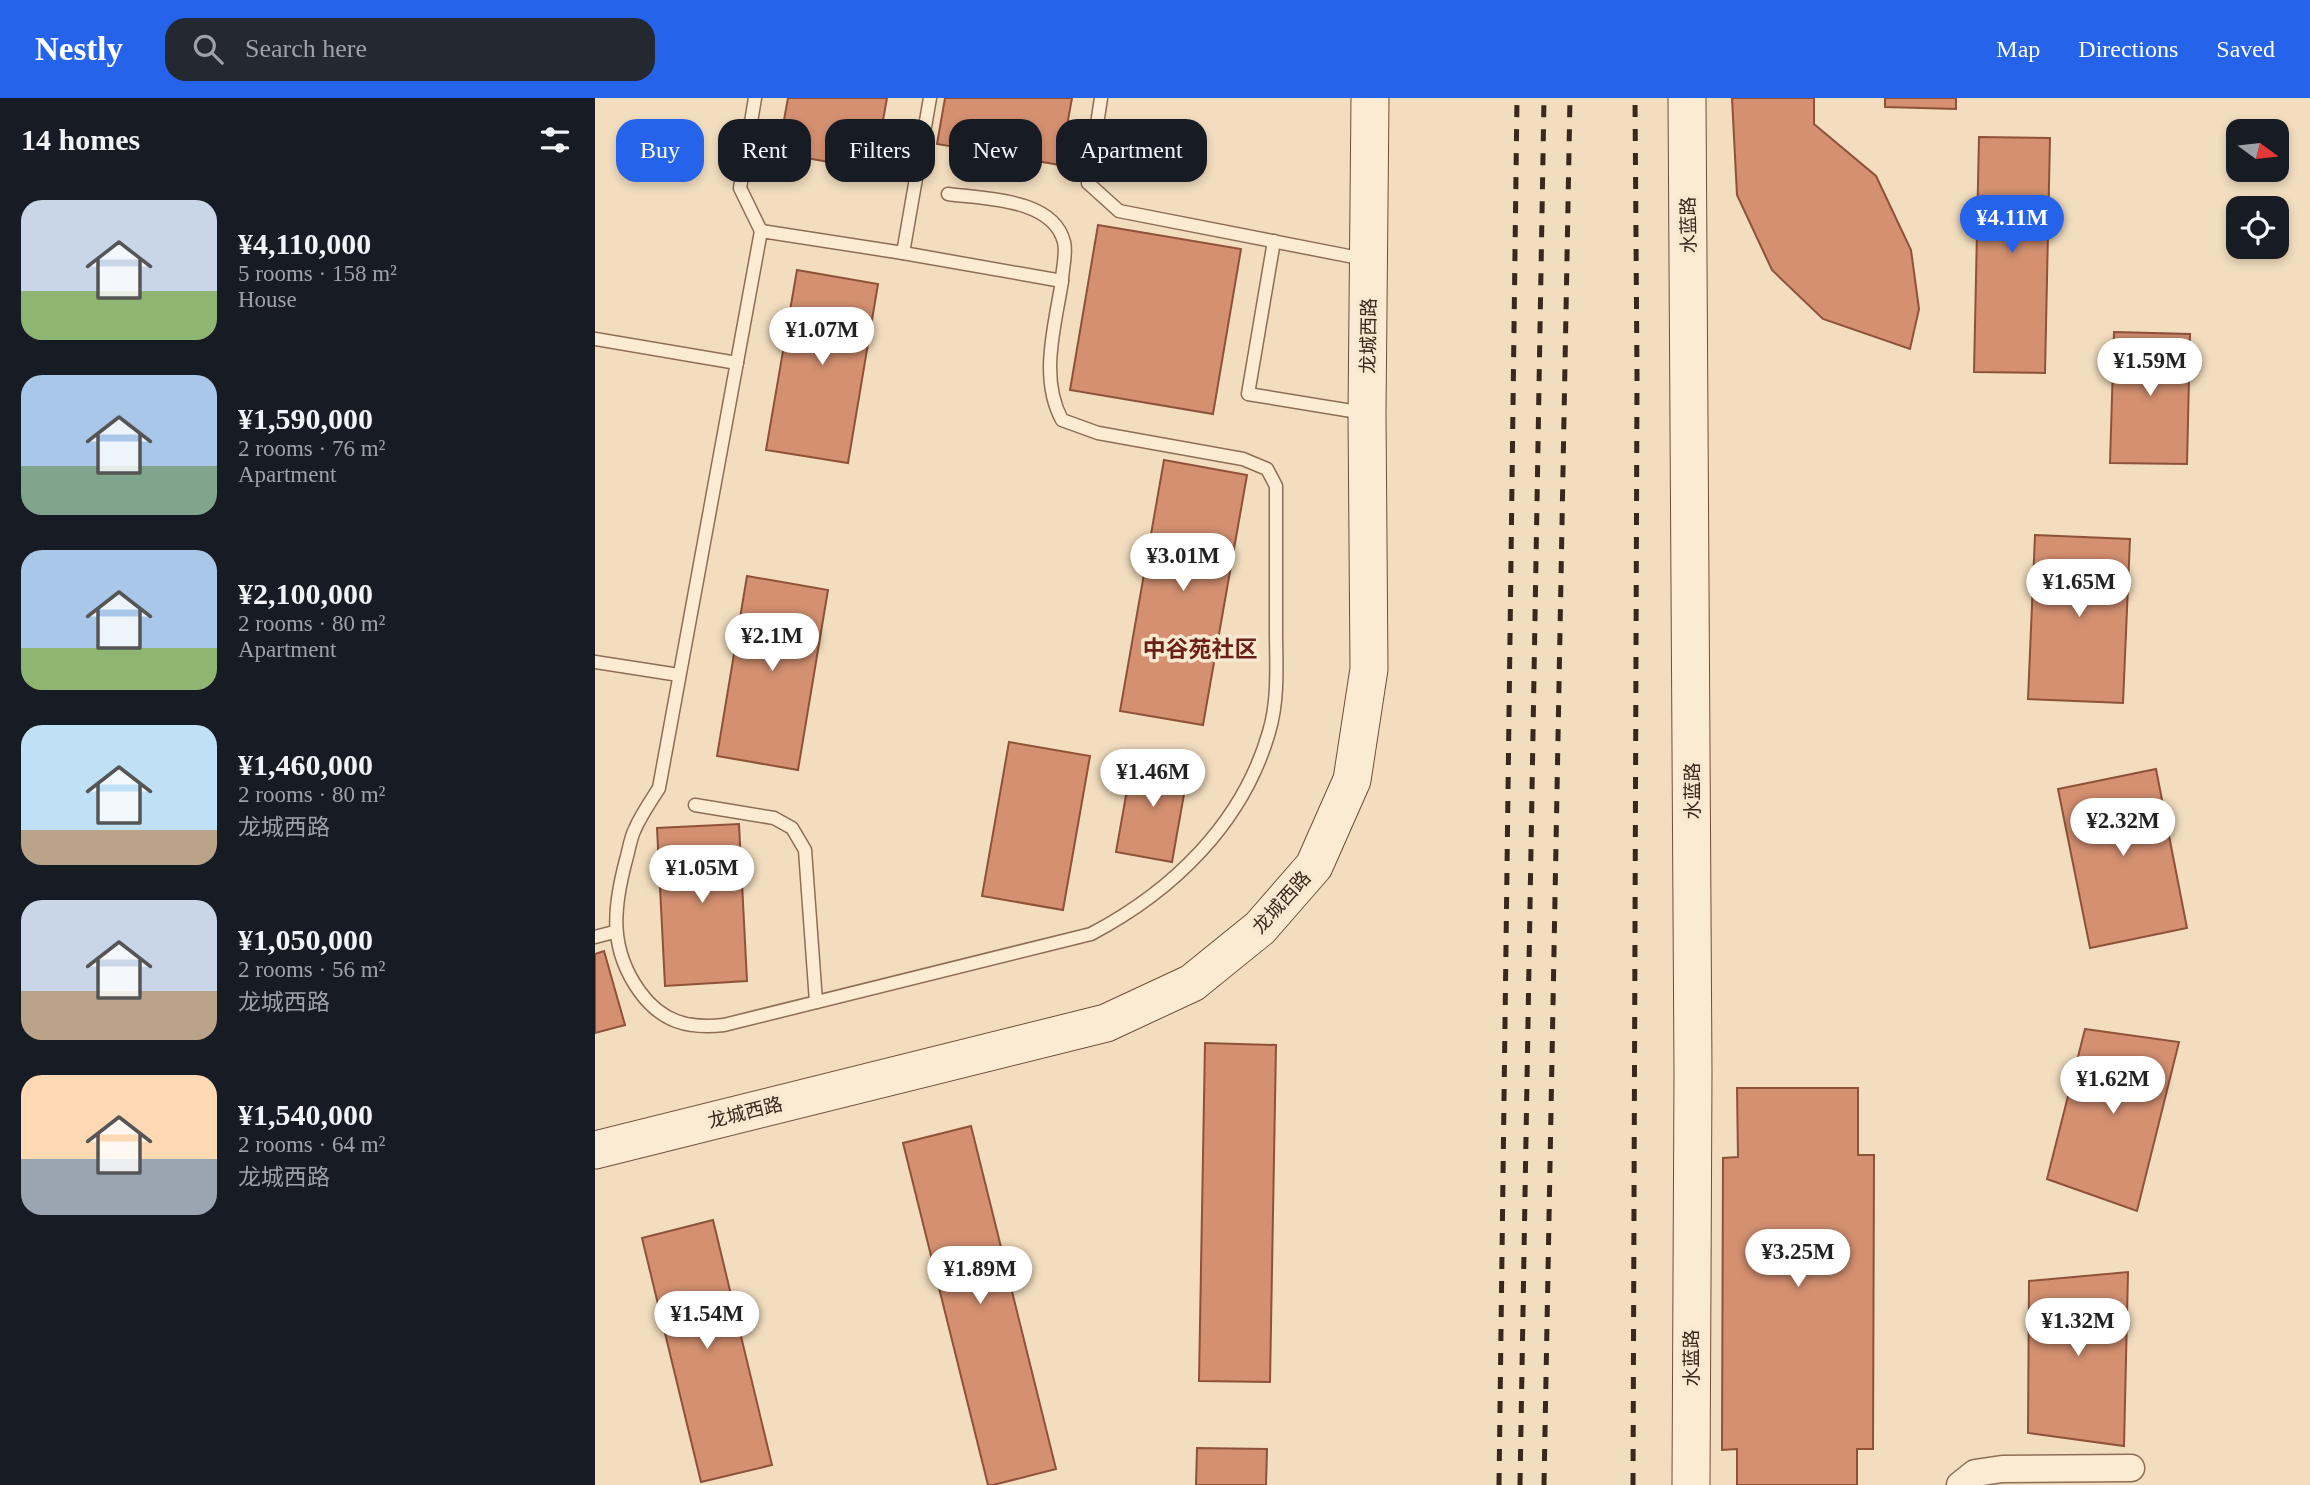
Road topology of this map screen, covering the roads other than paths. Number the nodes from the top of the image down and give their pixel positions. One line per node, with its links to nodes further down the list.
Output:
1 (755, 98): 7 (lane)
2 (930, 98): 9 (lane)
3 (1101, 98): 8 (lane)
4 (1370, 98): 10 (street, 龙城西路)
5 (1687, 98): 23 (street, 水蓝路)
6 (948, 194): 11 (lane)
7 (761, 231): 9 (lane); 13 (lane)
8 (1273, 241): 10 (lane); 14 (lane)
9 (903, 253): 11 (lane)
10 (1369, 260): 14 (street, 龙城西路)
11 (1062, 281): 20 (lane)
12 (595, 339): 13 (lane)
13 (737, 363): 16 (lane)
14 (1367, 414): 21 (street, 龙城西路)
15 (595, 662): 16 (lane)
16 (679, 676): 18 (lane)
17 (695, 805): 20 (lane)
18 (614, 932): 19 (lane); 20 (lane)
19 (595, 937)
20 (816, 1002)
21 (595, 1150)
22 (2131, 1468): 24 (street)
23 (1691, 1485)
24 (1960, 1485)

